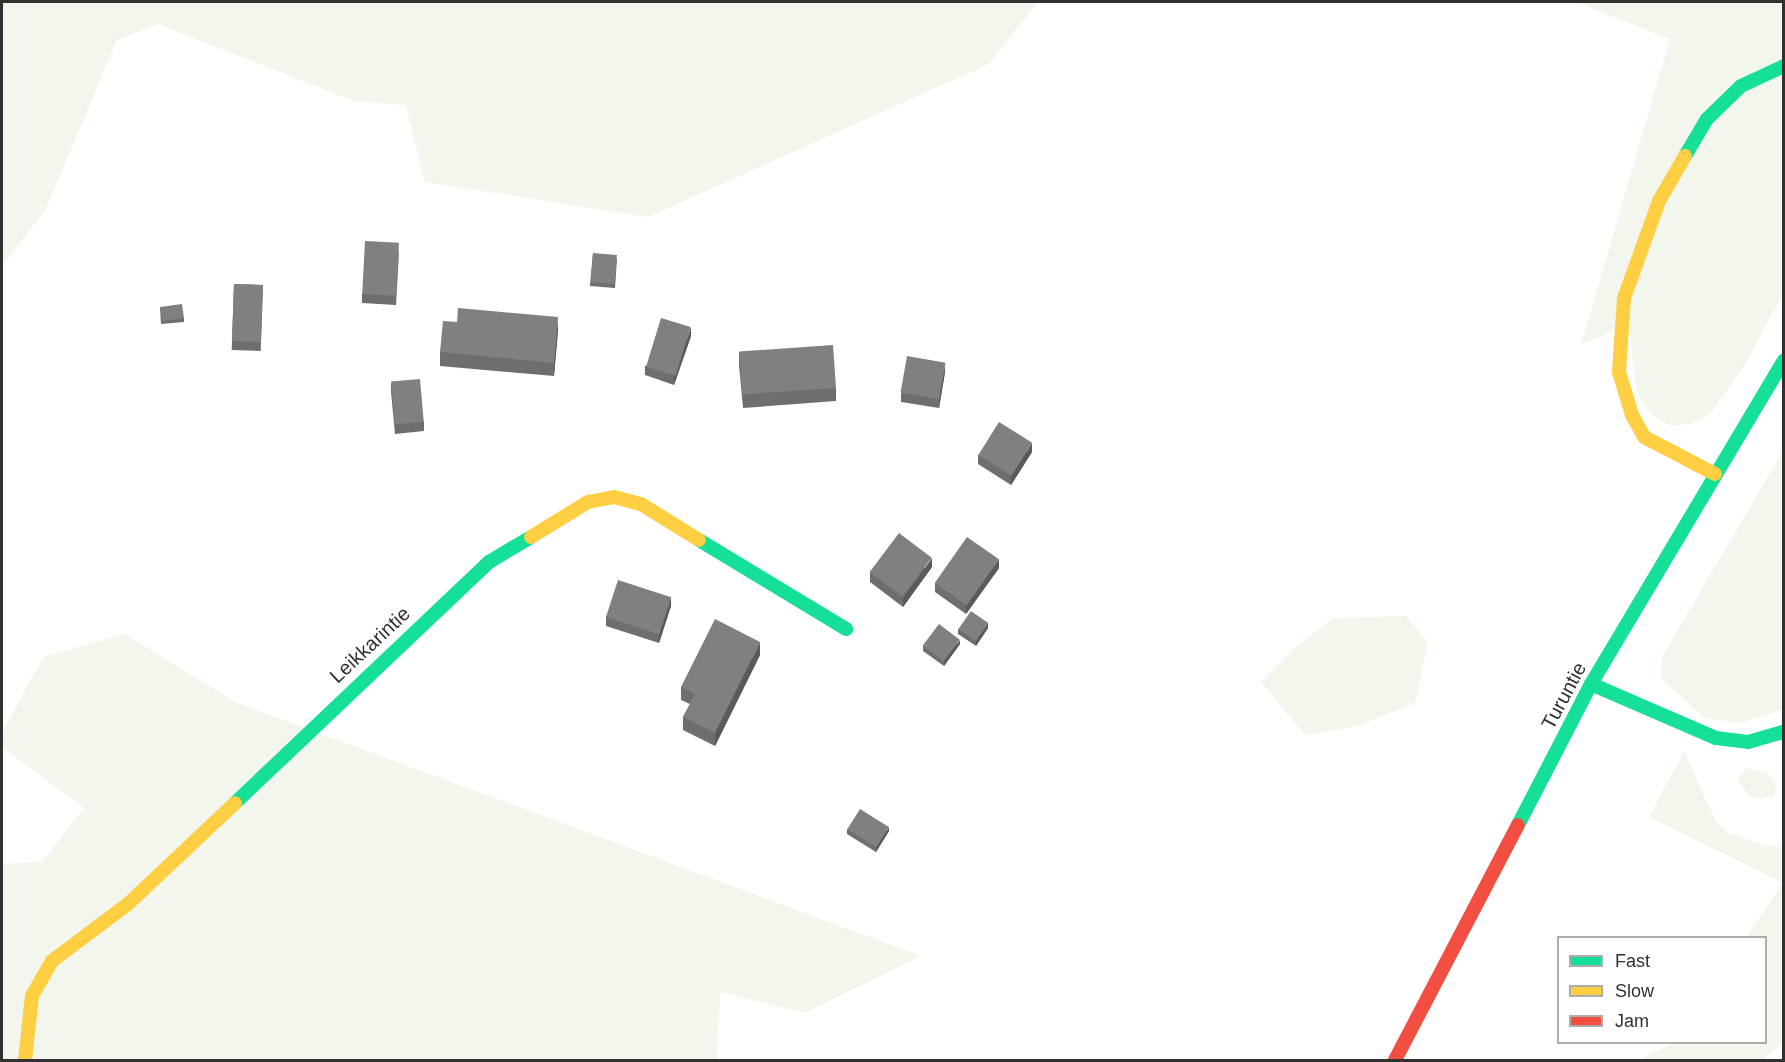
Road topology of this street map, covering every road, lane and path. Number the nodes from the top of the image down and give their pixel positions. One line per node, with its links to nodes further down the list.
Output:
1 (1784, 66): 3 (street)
2 (1784, 360): 3 (street, Turuntie)
3 (1715, 474): 5 (street, Turuntie)
4 (846, 629): 7 (street, Leikkarintie)
5 (1591, 684): 6 (street); 8 (street, Turuntie)
6 (1784, 732)
7 (25, 1060)
8 (1395, 1060)

